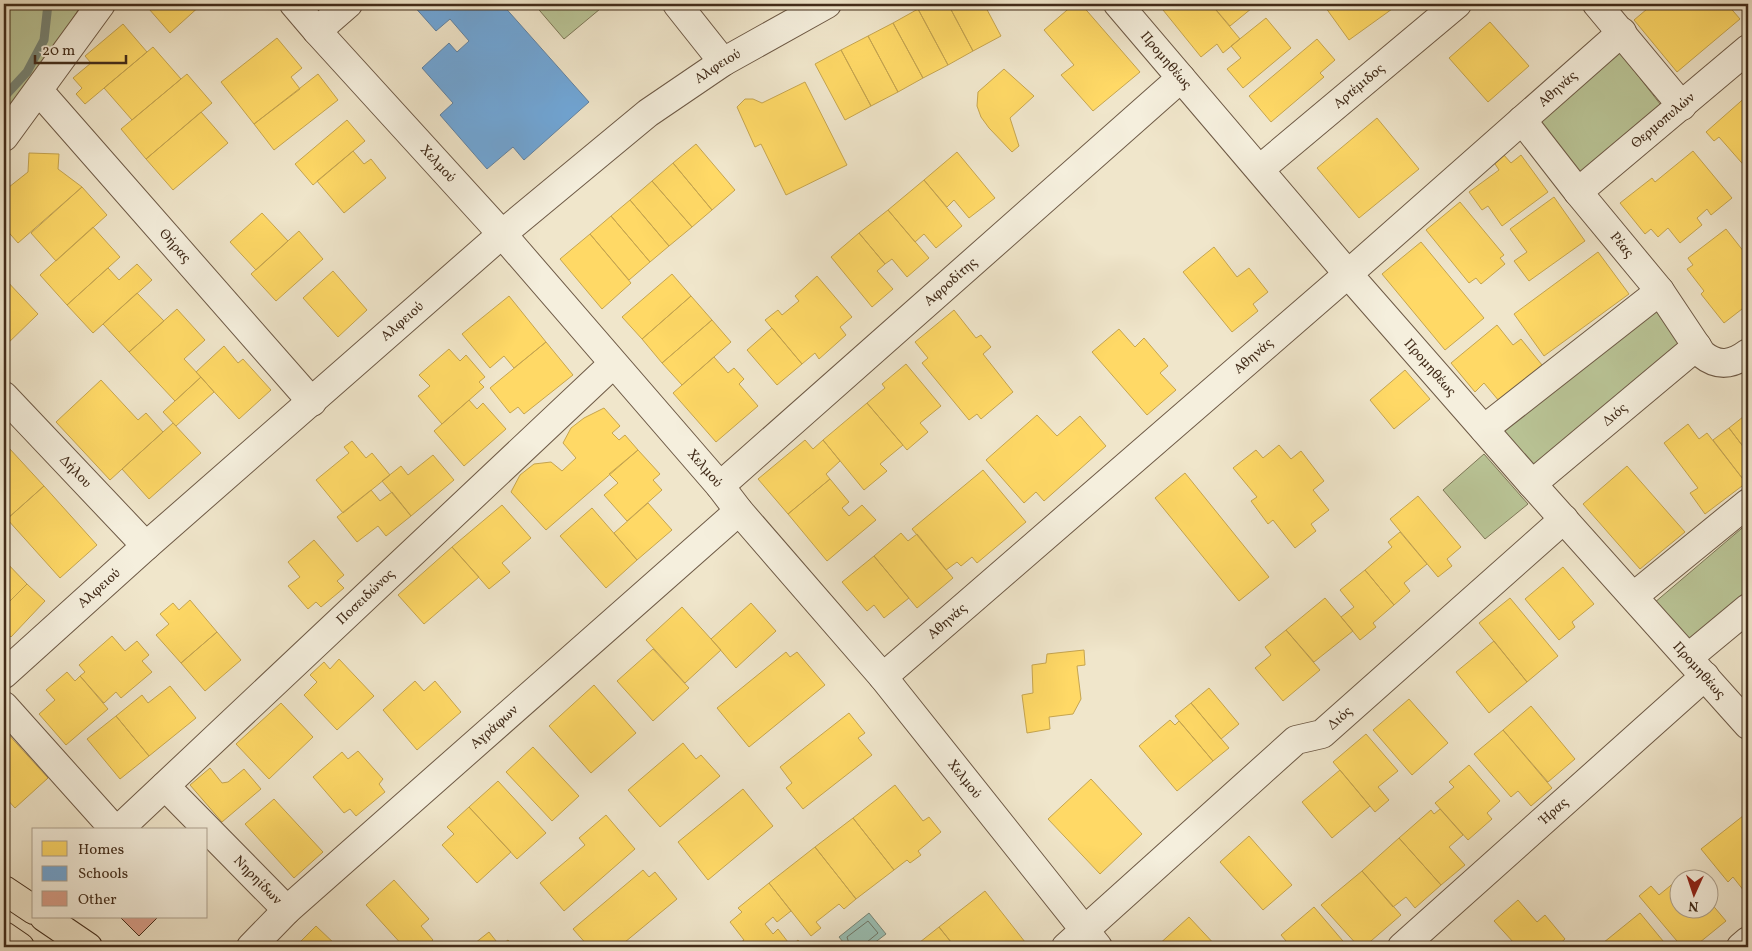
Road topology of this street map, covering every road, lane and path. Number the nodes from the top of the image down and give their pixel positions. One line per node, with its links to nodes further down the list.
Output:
1 (294, 4): 9 (street, Χελμού)
2 (348, 4): 9 (street)
3 (677, 4): 12 (street)
4 (827, 4): 12 (street, Αλφειού)
5 (1118, 4): 13 (street, Προμηθέως)
6 (1457, 4): 18 (street, Αρτέμιδος)
7 (1597, 4): 10 (street)
8 (98, 5): 14 (street)
9 (317, 31): 20 (street, Χελμού)
10 (1622, 32): 15 (street); 16 (street, Αθηνάς)
11 (1748, 50): 15 (street, Θερμοπυλών)
12 (723, 62): 20 (street, Αλφειού)
13 (1181, 78): 18 (street, Προμηθέως); 30 (street, Αφροδίτης)
14 (38, 91): 17 (street); 27 (street, Θήρας)
15 (1682, 106): 19 (street, Θερμοπυλών)
16 (1522, 120): 19 (street, Ρέας); 21 (street, Αθηνάς)
17 (4, 137)
18 (1260, 169): 21 (street, Προμηθέως)
19 (1578, 192): 22 (street, Ρέας)
20 (502, 234): 25 (street, Χελμού); 27 (street, Αλφειού)
21 (1348, 274): 28 (street, Προμηθέως); 39 (street, Αθηνάς)
22 (1660, 291): 23 (street, Ρέας); 28 (street)
23 (1697, 346): 24 (street, Ρέας); 29 (street, Διός)
24 (1748, 353)
25 (613, 364): 30 (street, Χελμού); 42 (street, Ποσειδώνος)
26 (4, 396): 34 (street, Δήλου)
27 (312, 402): 34 (street, Αλφειού)
28 (1484, 430): 29 (street, Προμηθέως)
29 (1532, 484): 33 (street, Προμηθέως)
30 (720, 486): 32 (street, Χελμού)
31 (1748, 503): 35 (street)
32 (739, 511): 39 (street, Χελμού); 49 (street, Αγράφων)
33 (1564, 519): 35 (street, Προμηθέως); 52 (street, Διός)
34 (146, 546): 38 (street, Αλφειού)
35 (1634, 596): 37 (street, Προμηθέως)
36 (1748, 608): 37 (street, Ήρας)
37 (1697, 667): 41 (street, Προμηθέως); 57 (street, Ήρας)
38 (4, 674)
39 (883, 677): 52 (street, Χελμού)
40 (4, 706): 43 (street)
41 (1748, 725)
42 (165, 786): 44 (street, Ποσειδώνος); 45 (street, Νηρηίδων)
43 (115, 828)
44 (119, 828)
45 (206, 828)
46 (208, 830): 49 (street, Νηρηίδων)
47 (4, 890): 48 (main road)
48 (32, 909)
49 (287, 910): 56 (street, Αγράφων)
50 (45, 918): 55 (main road)
51 (4, 936): 54 (main road)
52 (1082, 942)
53 (1748, 942): 58 (street)
54 (20, 947)
55 (88, 947)
56 (251, 947)
57 (1402, 947)
58 (1741, 947)

